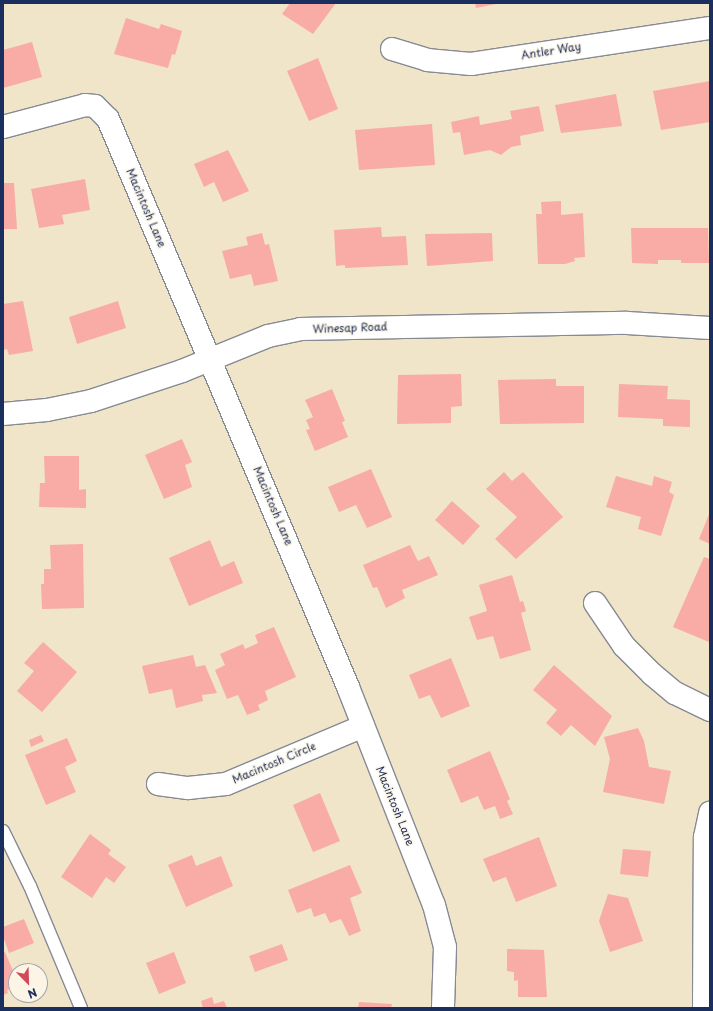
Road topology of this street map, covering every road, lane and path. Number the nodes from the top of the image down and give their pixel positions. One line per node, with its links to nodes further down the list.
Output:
1 (710, 28): 2 (street, Antler Way)
2 (392, 50)
3 (3, 127): 5 (street, Macintosh Lane)
4 (710, 328): 5 (street, Winesap Road)
5 (211, 358): 6 (street, Winesap Road); 9 (street, Macintosh Lane)
6 (3, 414)
7 (595, 603): 8 (street)
8 (710, 710)
9 (363, 726): 10 (street, Macintosh Circle); 15 (street, Macintosh Lane)
10 (158, 784)
11 (710, 813): 13 (street)
12 (3, 831): 14 (lane)
13 (707, 837): 16 (street)
14 (81, 1008)
15 (443, 1008)
16 (704, 1008)

